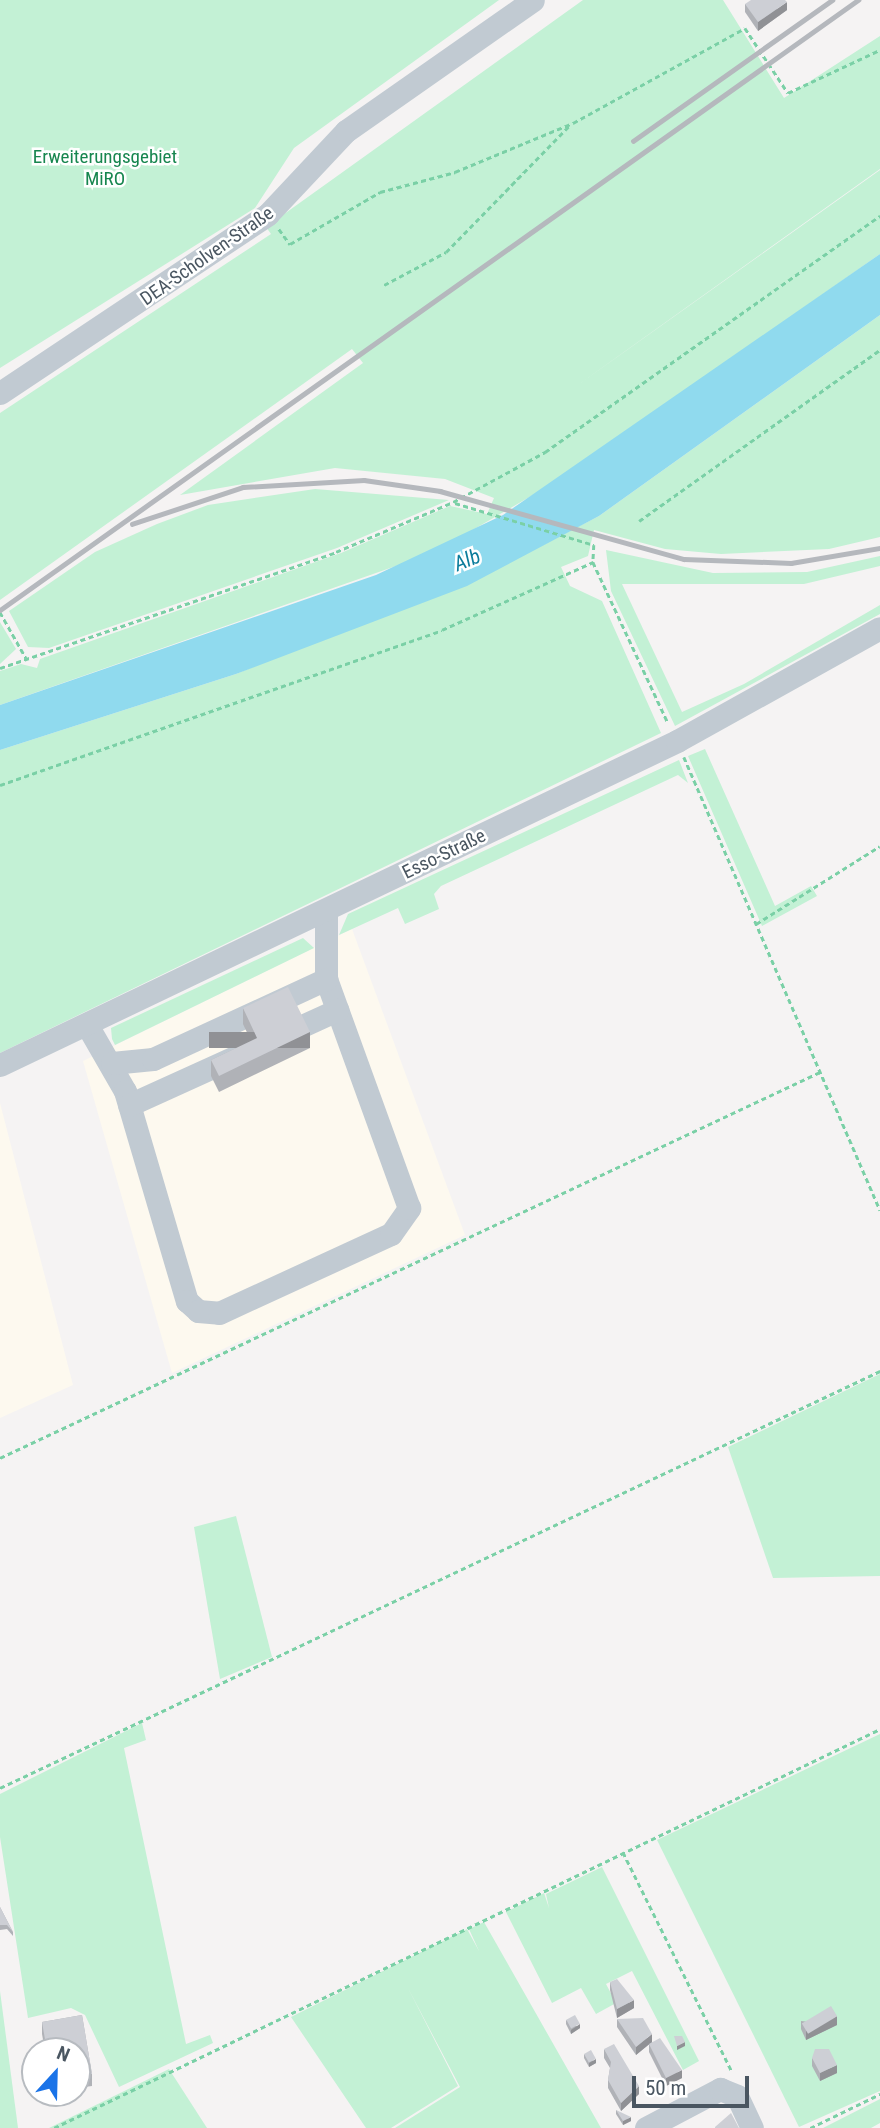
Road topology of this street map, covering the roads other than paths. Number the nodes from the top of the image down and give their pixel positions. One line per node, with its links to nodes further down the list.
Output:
1 (533, 0): 2 (street, DEA-Scholven-Straße)
2 (0, 393)
3 (880, 628): 4 (street, Esso-Straße)
4 (326, 910): 5 (street); 6 (street, Esso-Straße)
5 (332, 995): 7 (street); 9 (street); 9 (street)
6 (87, 1024): 7 (street); 8 (street, Esso-Straße)
7 (112, 1063): 9 (street)
8 (0, 1065)
9 (127, 1098)
10 (646, 2128): 11 (street)
11 (752, 2128)

